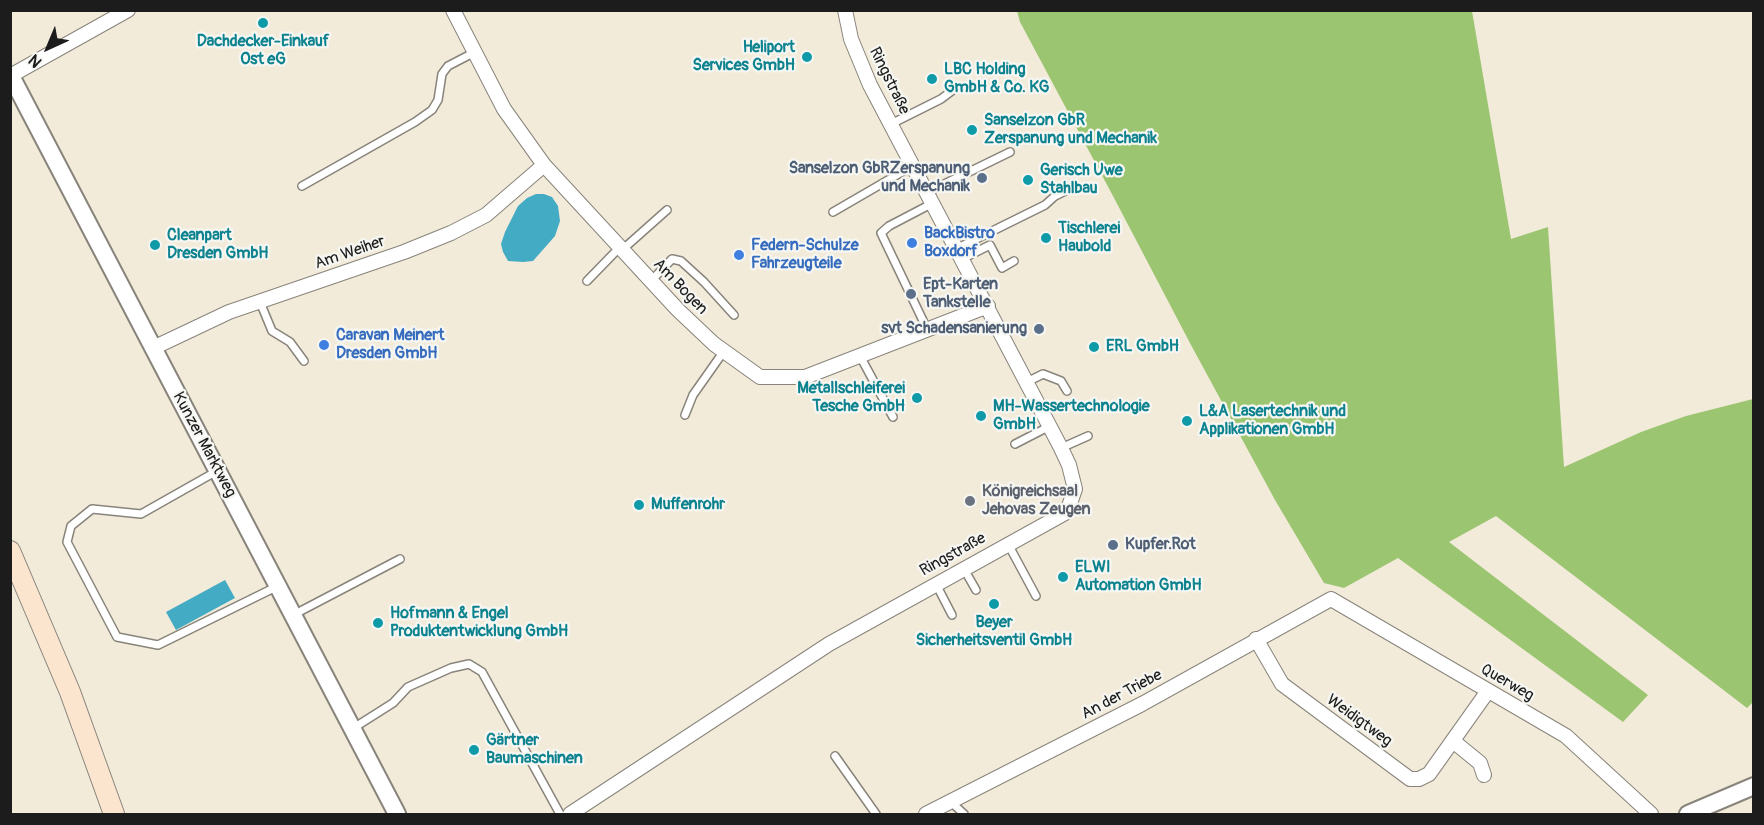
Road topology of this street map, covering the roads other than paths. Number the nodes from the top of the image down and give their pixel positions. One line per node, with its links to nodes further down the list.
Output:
1 (128, 10): 5 (street)
2 (453, 10): 4 (street, Am Bogen)
3 (845, 10): 7 (street, Ringstraße)
4 (475, 52): 9 (street, Am Bogen); 11 (lane)
5 (10, 76): 25 (street, Kunzer Marktweg)
6 (957, 87): 7 (lane)
7 (891, 124): 10 (street, Ringstraße)
8 (1010, 152): 13 (lane)
9 (544, 165): 16 (street, Am Bogen); 21 (street, Am Weiher)
10 (914, 165): 13 (street, Ringstraße); 15 (lane)
11 (302, 186)
12 (1073, 187): 17 (lane)
13 (931, 198): 17 (street, Ringstraße); 24 (lane)
14 (667, 210): 16 (lane)
15 (833, 212)
16 (621, 249): 19 (lane); 20 (street, Am Bogen)
17 (959, 254): 18 (lane); 22 (street, Ringstraße)
18 (1014, 261)
19 (587, 281)
20 (651, 281): 23 (lane); 26 (street, Am Bogen)
21 (260, 302): 25 (street, Am Weiher); 28 (lane)
22 (988, 306): 24 (street, Am Bogen); 29 (street, Ringstraße)
23 (734, 315)
24 (927, 329): 27 (street, Am Bogen)
25 (153, 348): 37 (street, Kunzer Marktweg)
26 (723, 351): 27 (street, Am Bogen); 31 (lane)
27 (860, 356): 32 (lane)
28 (304, 361)
29 (1027, 382): 30 (lane); 33 (street, Ringstraße)
30 (1067, 391)
31 (685, 415)
32 (893, 417)
33 (1050, 426): 35 (lane); 36 (street, Ringstraße)
34 (1088, 436): 36 (lane)
35 (1016, 444)
36 (1061, 448): 38 (street, Ringstraße)
37 (218, 471): 43 (street, Kunzer Marktweg); 43 (lane)
38 (1008, 544): 41 (street, Ringstraße); 45 (lane)
39 (10, 551): 57 (main road)
40 (400, 560): 47 (lane)
41 (964, 568): 42 (street, Ringstraße); 44 (lane)
42 (936, 584): 48 (lane); 60 (street, Ringstraße)
43 (278, 586): 47 (street, Kunzer Marktweg)
44 (976, 590)
45 (1036, 596)
46 (1332, 599): 49 (street, An der Triebe); 50 (street, Querweg)
47 (293, 615): 51 (street, Kunzer Marktweg)
48 (952, 615)
49 (1256, 639): 52 (street, Weidigtweg); 56 (street, An der Triebe)
50 (1488, 691): 52 (street, Weidigtweg); 64 (street, Querweg)
51 (352, 729): 58 (street, Kunzer Marktweg); 59 (lane)
52 (1453, 741): 54 (street)
53 (835, 756): 61 (lane)
54 (1484, 775)
55 (1754, 786): 65 (street)
56 (951, 802): 62 (street, An der Triebe); 63 (lane)
57 (114, 814)
58 (397, 814)
59 (560, 814)
60 (570, 814)
61 (876, 814)
62 (926, 814)
63 (964, 814)
64 (1651, 814)
65 (1688, 814)

